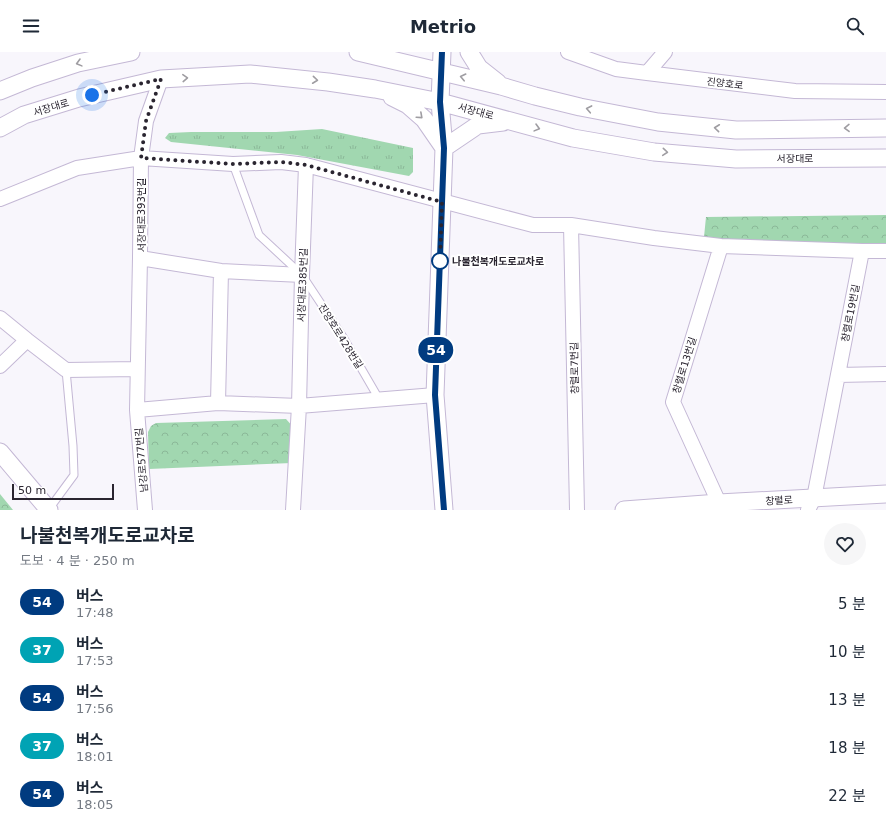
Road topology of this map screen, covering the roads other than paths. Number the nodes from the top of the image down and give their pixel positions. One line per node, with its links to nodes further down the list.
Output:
1 (131, 52): 14 (street, one-way to 14)
2 (358, 52): 8 (street)
3 (403, 52): 8 (street)
4 (442, 52): 9 (street)
5 (469, 52): 12 (street)
6 (568, 52): 10 (street, 진양호로)
7 (665, 52): 10 (street)
8 (381, 57): 9 (street)
9 (441, 72): 12 (street, one-way to 9); 16 (street)
10 (646, 73): 15 (street, 진양호로)
11 (161, 79): 13 (street, 서장대로, one-way to 13); 18 (street, 서장대로); 21 (street, 서장대로393번길)
12 (502, 86): 19 (street, one-way to 12)
13 (375, 89): 16 (street, 서장대로); 20 (street, one-way to 20)
14 (0, 91)
15 (886, 92)
16 (440, 102): 17 (street, 서장대로); 20 (street)
17 (511, 121): 20 (street); 22 (street, 서장대로, one-way to 22)
18 (0, 128)
19 (886, 128)
20 (444, 148): 26 (street)
21 (141, 158): 23 (street); 25 (street); 31 (street, 서장대로393번길)
22 (886, 158)
23 (233, 164): 24 (street); 33 (lane, 진양호로428번길)
24 (306, 165): 26 (street); 33 (street, 서장대로385번길)
25 (0, 198)
26 (442, 202): 27 (street); 41 (street)
27 (571, 225): 28 (street); 54 (street, 창렬로7번길)
28 (721, 246): 29 (street); 50 (street, 창렬로13번길)
29 (862, 251): 30 (street); 40 (street, 창렬로19번길)
30 (886, 251)
31 (140, 258): 32 (street, 서장대로393번길); 37 (street, 서장대로393번길)
32 (222, 271): 33 (street, 서장대로393번길); 43 (street)
33 (302, 275): 42 (lane, 진양호로428번길); 44 (street, 서장대로385번길)
34 (0, 318): 35 (street)
35 (27, 340): 36 (street); 38 (street)
36 (0, 366)
37 (137, 369): 38 (street); 45 (street, 서장대로393번길)
38 (66, 370): 51 (lane)
39 (886, 374): 40 (street)
40 (838, 375): 48 (street, 창렬로19번길)
41 (435, 395): 42 (street); 53 (street)
42 (379, 399): 44 (street)
43 (218, 403): 44 (street); 45 (street)
44 (299, 406): 49 (street)
45 (137, 410): 52 (street, 남강로577번길)
46 (0, 452): 51 (street)
47 (886, 494): 48 (street, 창렬로)
48 (811, 504): 50 (street, 창렬로)
49 (294, 505)
50 (718, 506): 55 (street, 창렬로)
51 (49, 510)
52 (145, 510)
53 (444, 510)
54 (577, 510)
55 (624, 510)

